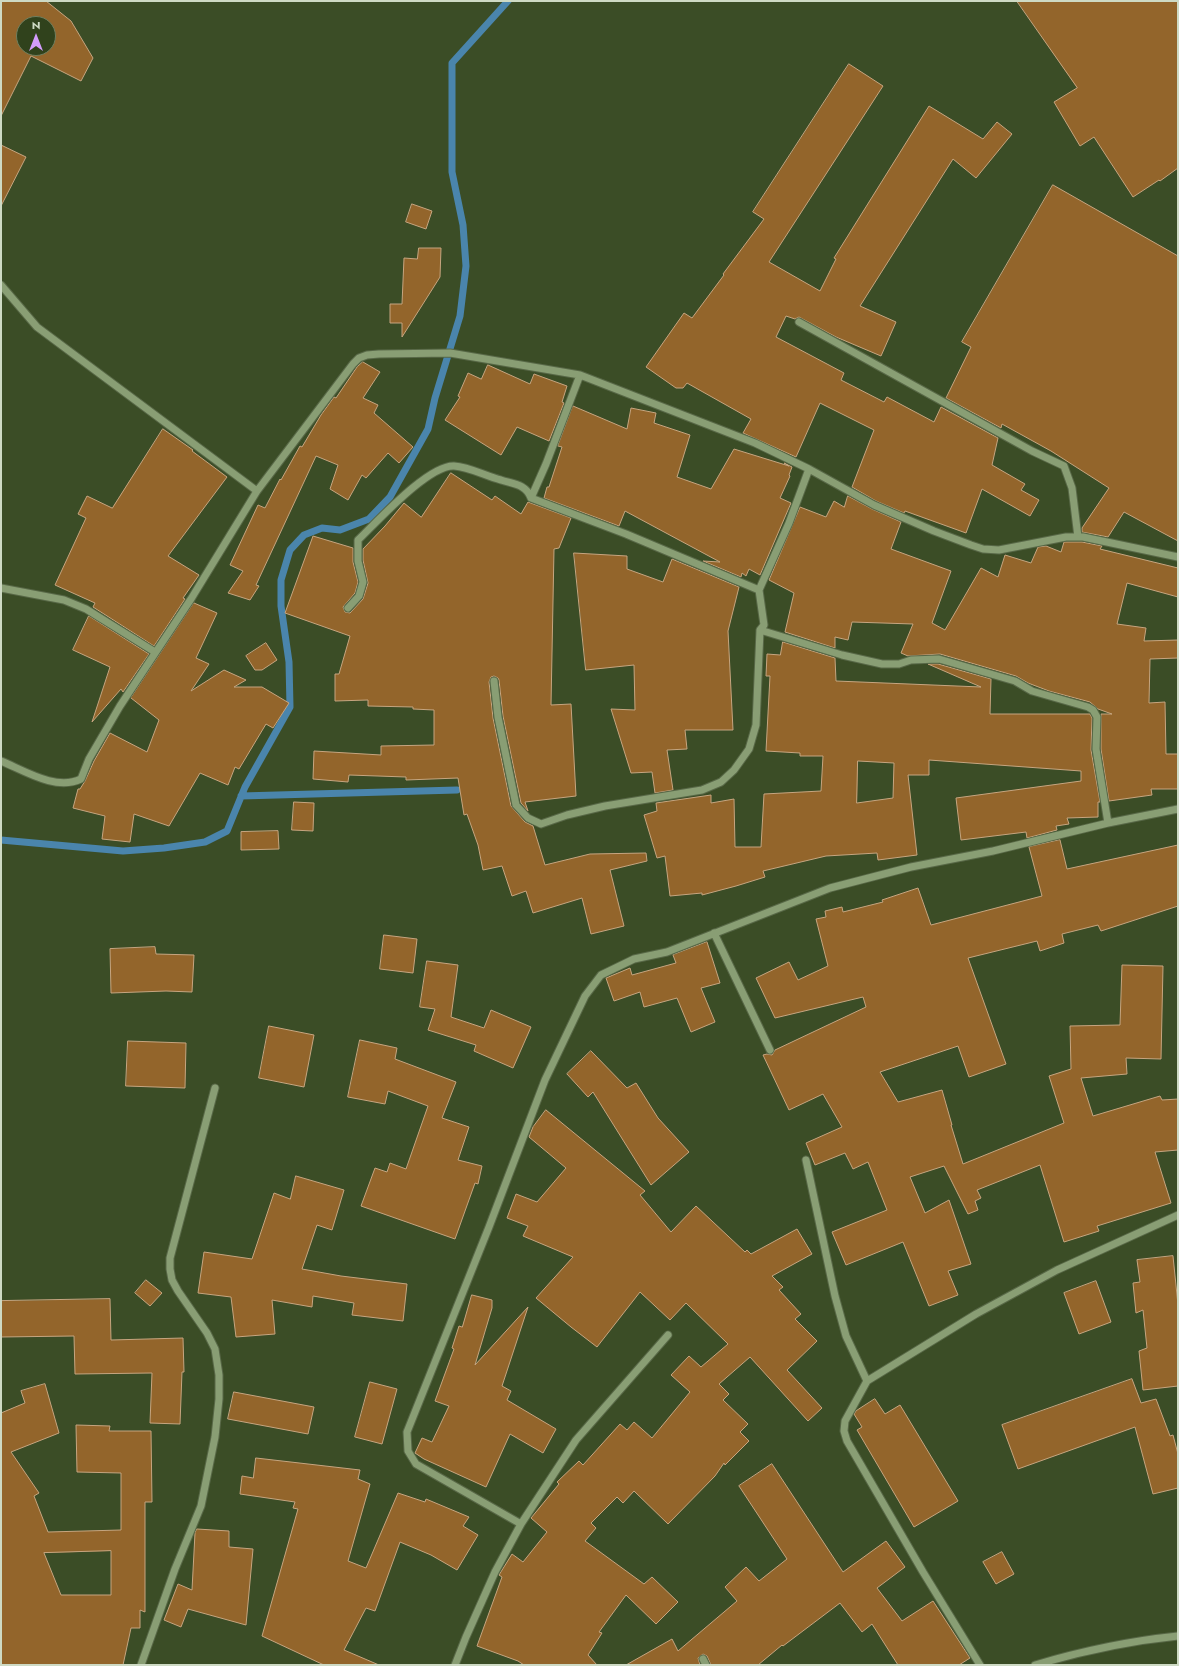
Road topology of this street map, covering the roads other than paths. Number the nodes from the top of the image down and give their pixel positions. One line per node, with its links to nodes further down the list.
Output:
1 (1, 285): 5 (street)
2 (799, 322): 7 (street)
3 (580, 375): 4 (street); 5 (street); 6 (street)
4 (809, 468): 7 (street); 10 (street)
5 (257, 492): 13 (street)
6 (531, 498): 10 (street); 11 (street)
7 (1078, 537): 8 (street)
8 (1178, 557)
9 (1, 588): 13 (street)
10 (759, 590): 12 (street)
11 (348, 608)
12 (760, 630): 14 (street); 17 (street)
13 (155, 652): 15 (street)
14 (494, 681)
15 (1, 761)
16 (1178, 809): 17 (street)
17 (1108, 823): 18 (street)
18 (714, 933): 19 (street); 25 (street)
19 (770, 1050)
20 (215, 1088): 27 (street)
21 (806, 1160): 24 (street)
22 (1178, 1215): 24 (street)
23 (668, 1335): 25 (street)
24 (867, 1381): 29 (street)
25 (521, 1524): 28 (street)
26 (1178, 1636): 30 (street)
27 (141, 1665)
28 (455, 1665)
29 (980, 1665)
30 (1036, 1665)

